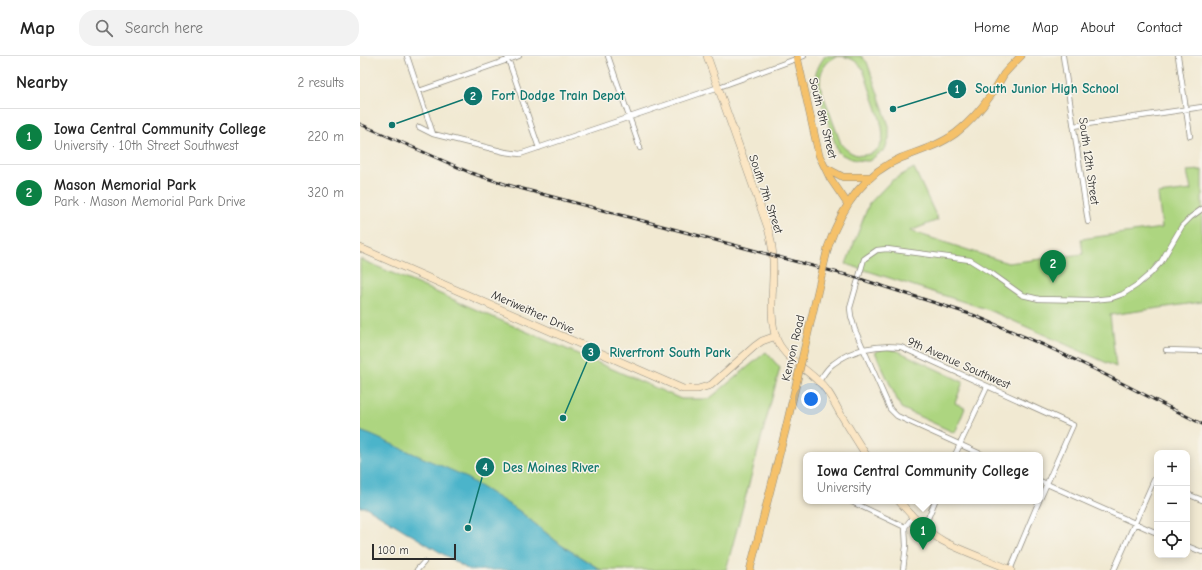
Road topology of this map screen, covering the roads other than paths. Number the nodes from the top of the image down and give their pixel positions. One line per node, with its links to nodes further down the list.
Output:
1 (407, 56): 11 (street)
2 (519, 56): 9 (street)
3 (608, 56): 14 (street)
4 (707, 56): 10 (street, South 7th Street)
5 (1021, 56): 22 (main road, Kenyon Road)
6 (1063, 56): 15 (street, South 12th Street)
7 (1178, 56): 13 (street)
8 (799, 57): 10 (street); 21 (main road, South 8th Street)
9 (507, 58): 11 (street); 19 (street)
10 (718, 87): 14 (street); 27 (street, South 7th Street)
11 (419, 91): 17 (street)
12 (1202, 107): 13 (street)
13 (1186, 109): 15 (street); 18 (street)
14 (629, 117): 19 (street); 20 (street)
15 (1074, 126): 25 (street, South 12th Street)
16 (419, 127): 17 (street)
17 (433, 134): 19 (street)
18 (1190, 136)
19 (539, 148)
20 (640, 148)
21 (824, 167): 22 (main road); 23 (main road, South 8th Street)
22 (871, 177): 23 (main road, Kenyon Road)
23 (847, 204): 56 (main road, Kenyon Road, bridge)
24 (1202, 209): 28 (street)
25 (1088, 222)
26 (360, 248): 27 (street, Meriweither Drive)
27 (776, 336): 31 (street, South 7th Street)
28 (864, 348): 31 (street, 9th Avenue Southwest); 32 (street, 9th Avenue Southwest); 33 (street)
29 (1166, 350): 30 (street)
30 (1202, 351)
31 (819, 381): 34 (street, South 7th Street)
32 (987, 387): 33 (street); 39 (street, 9th Avenue Southwest)
33 (960, 445): 35 (street); 36 (street)
34 (864, 452)
35 (956, 452)
36 (976, 452)
37 (1154, 480): 48 (street)
38 (1043, 482): 39 (street)
39 (1046, 483): 40 (street); 48 (street)
40 (1043, 492)
41 (1190, 495): 42 (street)
42 (1202, 500)
43 (856, 504): 49 (street)
44 (902, 504): 47 (street)
45 (934, 504): 50 (street)
46 (1038, 504): 58 (street)
47 (913, 517): 49 (street); 50 (street)
48 (1135, 523): 51 (street); 59 (street)
49 (905, 527): 57 (street)
50 (924, 528): 58 (street)
51 (1154, 532)
52 (1190, 547): 53 (street)
53 (1202, 552)
54 (424, 562): 55 (street)
55 (417, 570)
56 (750, 570)
57 (903, 570)
58 (1011, 570)
59 (1114, 570)

